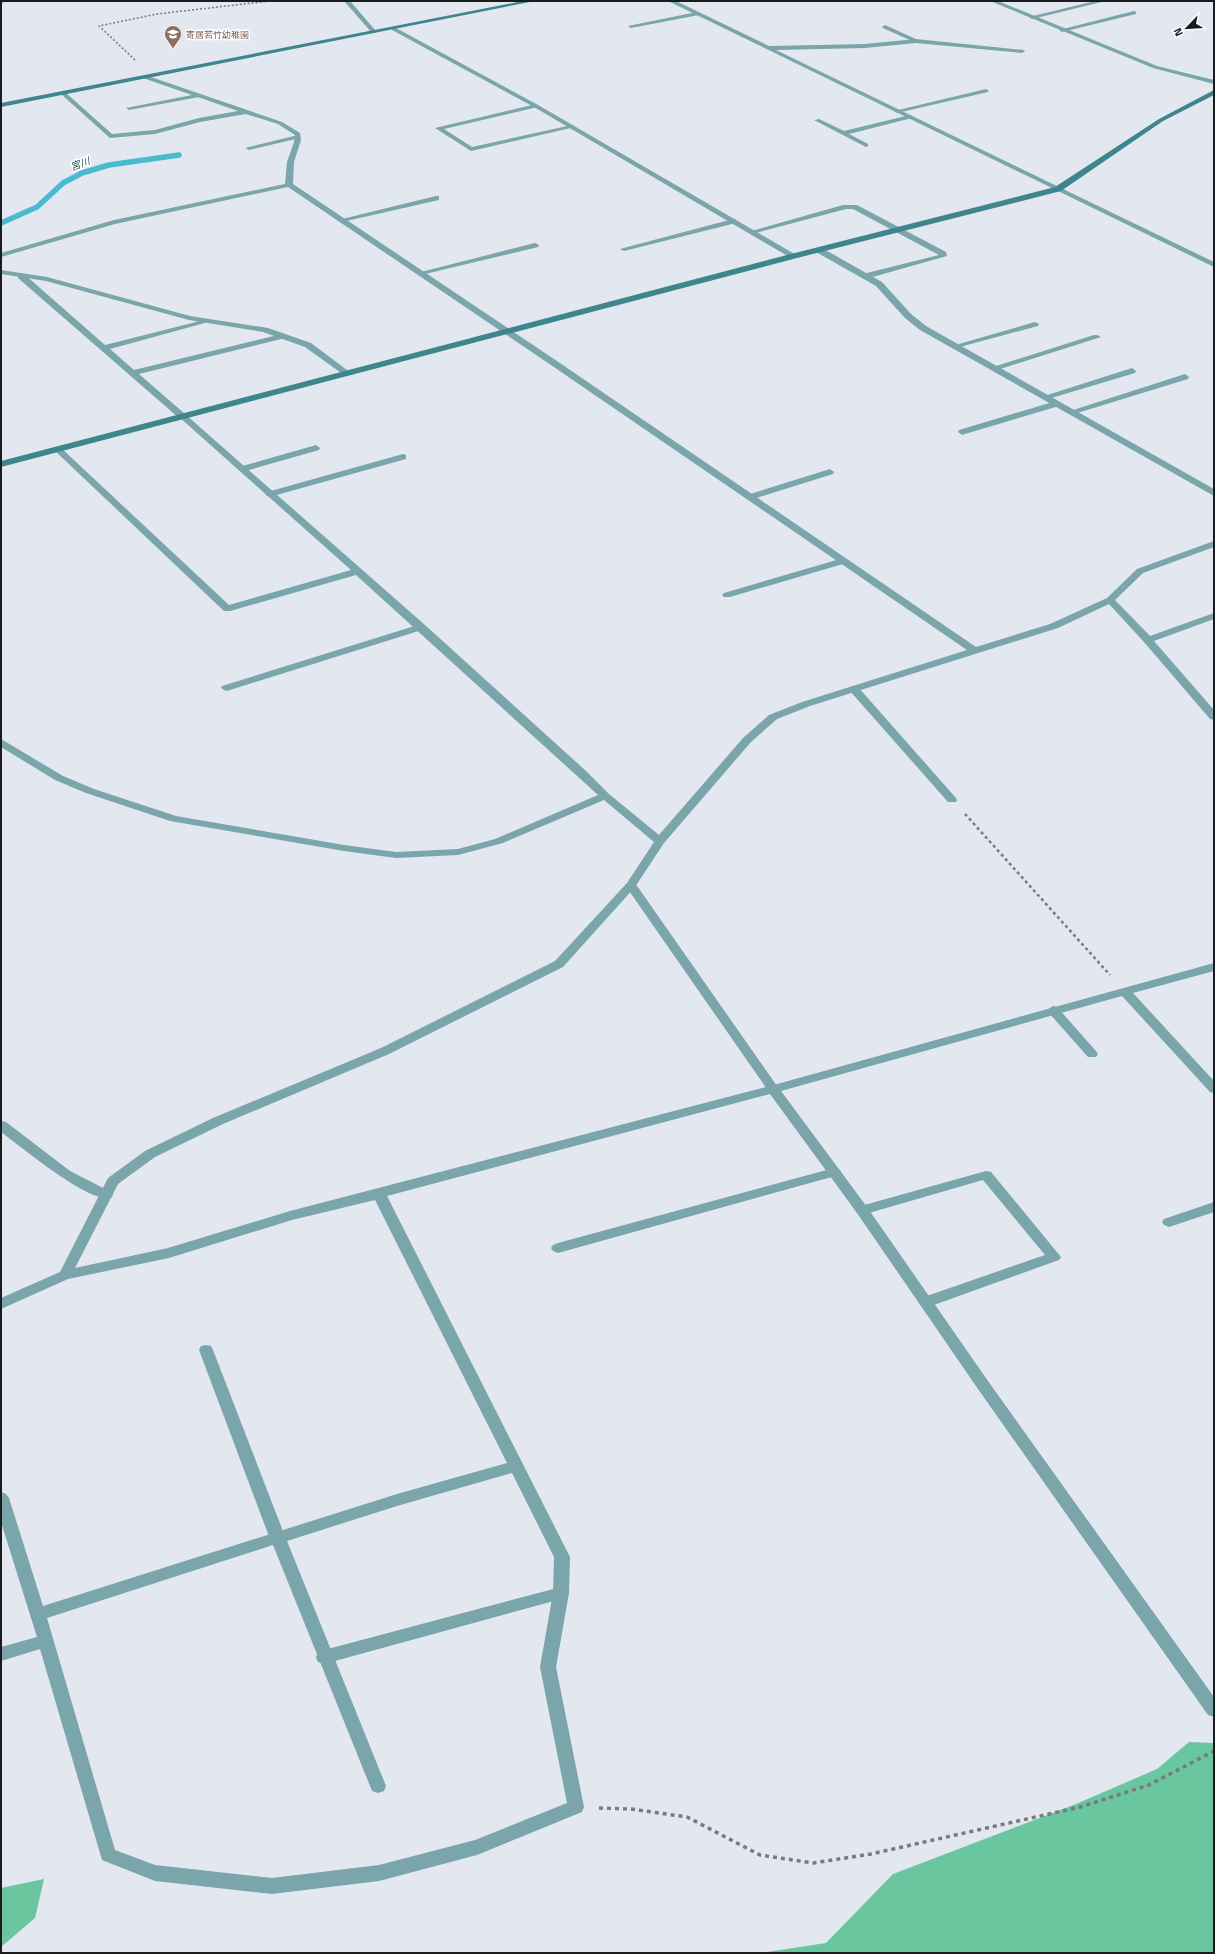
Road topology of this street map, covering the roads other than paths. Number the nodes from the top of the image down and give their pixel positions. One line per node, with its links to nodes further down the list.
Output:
1 (347, 1): 13 (street)
2 (532, 1): 11 (street)
3 (672, 1): 7 (street)
4 (993, 1): 8 (street)
5 (1103, 1): 8 (street)
6 (1134, 13): 12 (street)
7 (698, 14): 9 (street); 15 (street)
8 (1032, 17): 12 (street)
9 (631, 26)
10 (886, 27): 14 (street)
11 (394, 29): 13 (street); 24 (street)
12 (1062, 30): 18 (street)
13 (374, 32): 17 (street)
14 (916, 41): 15 (street); 16 (street)
15 (768, 48): 26 (street)
16 (1022, 51)
17 (149, 76): 21 (street); 22 (street)
18 (1214, 82)
19 (986, 91): 26 (street)
20 (1214, 92): 36 (street)
21 (64, 94): 23 (street); 27 (street)
22 (197, 96): 25 (street); 27 (street)
23 (1, 105)
24 (536, 106): 30 (street); 30 (street)
25 (129, 108)
26 (897, 111): 28 (street)
27 (245, 112): 32 (street)
28 (910, 118): 31 (street); 36 (street)
29 (817, 120): 31 (street)
30 (572, 127): 39 (street)
31 (842, 133): 33 (street)
32 (298, 137): 34 (street); 35 (street)
33 (866, 144)
34 (249, 148)
35 (289, 185): 38 (street); 45 (street)
36 (1058, 189): 40 (street); 47 (street)
37 (436, 198): 38 (street)
38 (342, 220): 49 (street)
39 (733, 221): 41 (street); 43 (street)
40 (899, 229): 41 (street); 44 (street); 51 (street)
41 (752, 232): 46 (street)
42 (535, 245): 49 (street)
43 (624, 249)
44 (819, 250): 46 (street); 51 (street)
45 (1, 255)
46 (794, 256): 54 (street)
47 (1214, 265)
48 (1, 272): 50 (street)
49 (421, 273): 54 (street)
50 (21, 276): 52 (street); 58 (street)
51 (866, 276): 57 (street)
52 (208, 321): 55 (street); 58 (street)
53 (1035, 324): 57 (street)
54 (506, 331): 61 (street); 77 (street)
55 (282, 336): 61 (street); 62 (street)
56 (1097, 337): 59 (street)
57 (956, 346): 59 (street)
58 (104, 348): 62 (street)
59 (994, 368): 64 (street)
60 (1132, 371): 64 (street)
61 (347, 373): 67 (street)
62 (133, 374): 67 (street)
63 (1185, 377): 66 (street)
64 (1045, 397): 65 (street)
65 (1056, 404): 66 (street); 68 (street)
66 (1071, 412): 75 (street)
67 (182, 416): 70 (street); 73 (street)
68 (962, 432)
69 (316, 448): 73 (street)
70 (57, 449): 72 (street); 80 (street)
71 (403, 457): 76 (street)
72 (1, 464)
73 (242, 469): 76 (street)
74 (830, 472): 77 (street)
75 (1214, 493)
76 (270, 494): 80 (street)
77 (750, 497): 79 (street)
78 (1214, 544): 82 (street)
79 (840, 562): 81 (street); 86 (street)
80 (358, 571): 84 (street)
81 (726, 595)
82 (1110, 600): 85 (street); 86 (street)
83 (1214, 616): 85 (street)
84 (421, 627): 87 (street); 91 (street)
85 (1148, 640): 89 (street)
86 (973, 650): 88 (street)
87 (226, 688)
88 (854, 689): 92 (street); 93 (street)
89 (1214, 717)
90 (1, 742): 91 (street)
91 (605, 796): 93 (street)
92 (952, 800)
93 (660, 841): 94 (street)
94 (631, 885): 99 (street); 104 (street)
95 (1214, 967): 96 (street)
96 (1125, 992): 97 (street); 100 (street)
97 (1053, 1010): 98 (street); 99 (street)
98 (1092, 1054)
99 (773, 1089): 102 (street); 103 (street)
100 (1214, 1089)
101 (1, 1125): 104 (street)
102 (834, 1172): 106 (street); 108 (street)
103 (379, 1194): 109 (street); 113 (street)
104 (106, 1195): 109 (street)
105 (1214, 1207): 107 (street)
106 (862, 1210): 110 (street); 110 (street)
107 (1169, 1222)
108 (558, 1248)
109 (65, 1275): 111 (street)
110 (926, 1302): 121 (street)
111 (1, 1304)
112 (206, 1350): 115 (street)
113 (515, 1466): 115 (street); 116 (street)
114 (1, 1498): 117 (street)
115 (278, 1539): 117 (street); 120 (street)
116 (561, 1593): 118 (street); 120 (street)
117 (38, 1614): 118 (street)
118 (45, 1641): 119 (street)
119 (1, 1654)
120 (324, 1656): 122 (street)
121 (1214, 1710)
122 (378, 1786)

